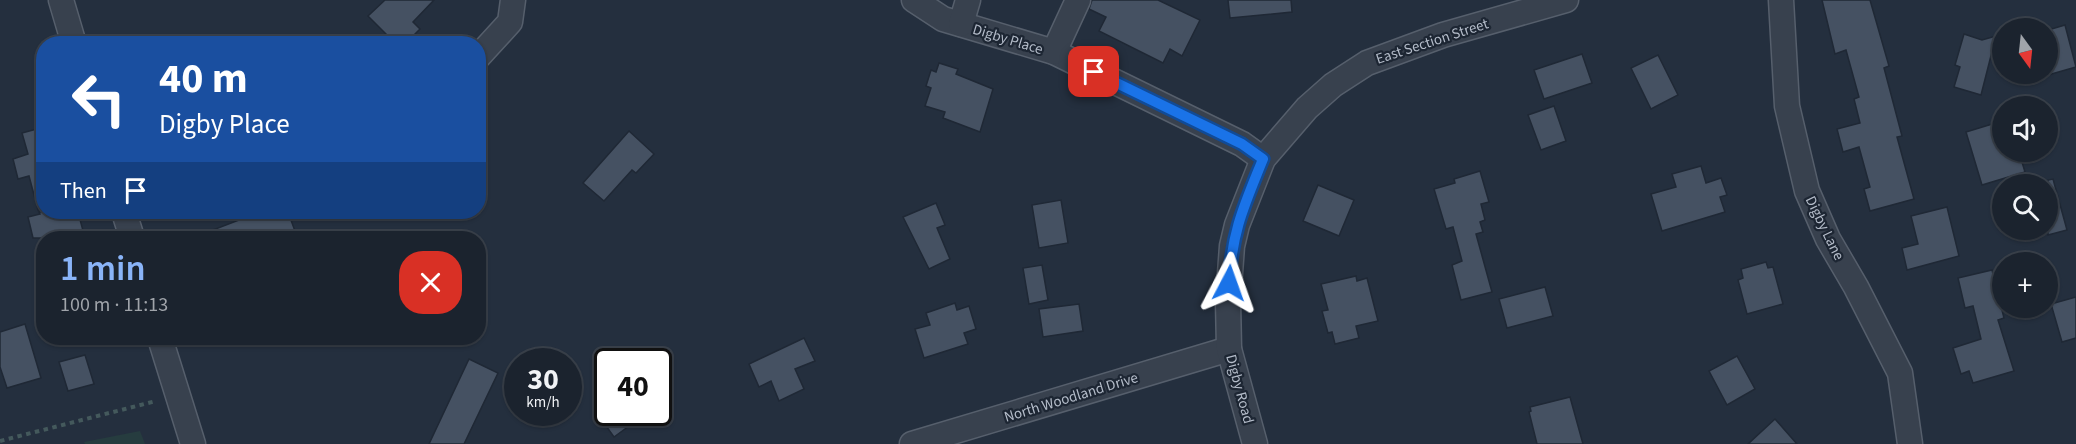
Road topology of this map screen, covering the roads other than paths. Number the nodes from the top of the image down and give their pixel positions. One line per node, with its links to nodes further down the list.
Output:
1 (61, 0): 9 (street)
2 (513, 0): 10 (street)
3 (914, 0): 8 (street, Digby Place)
4 (968, 0): 8 (street)
5 (1078, 0): 11 (street)
6 (1566, 0): 12 (street, East Section Street)
7 (1781, 0): 18 (street, Digby Lane)
8 (961, 24): 11 (street, Digby Place)
9 (72, 36)
10 (486, 48)
11 (1054, 52): 12 (street, Digby Place)
12 (1263, 159): 14 (street, Digby Road)
13 (162, 345): 15 (street)
14 (1230, 349): 16 (street, North Woodland Drive); 17 (street, Digby Road)
15 (193, 444)
16 (912, 444)
17 (1255, 444)
18 (1910, 444)

